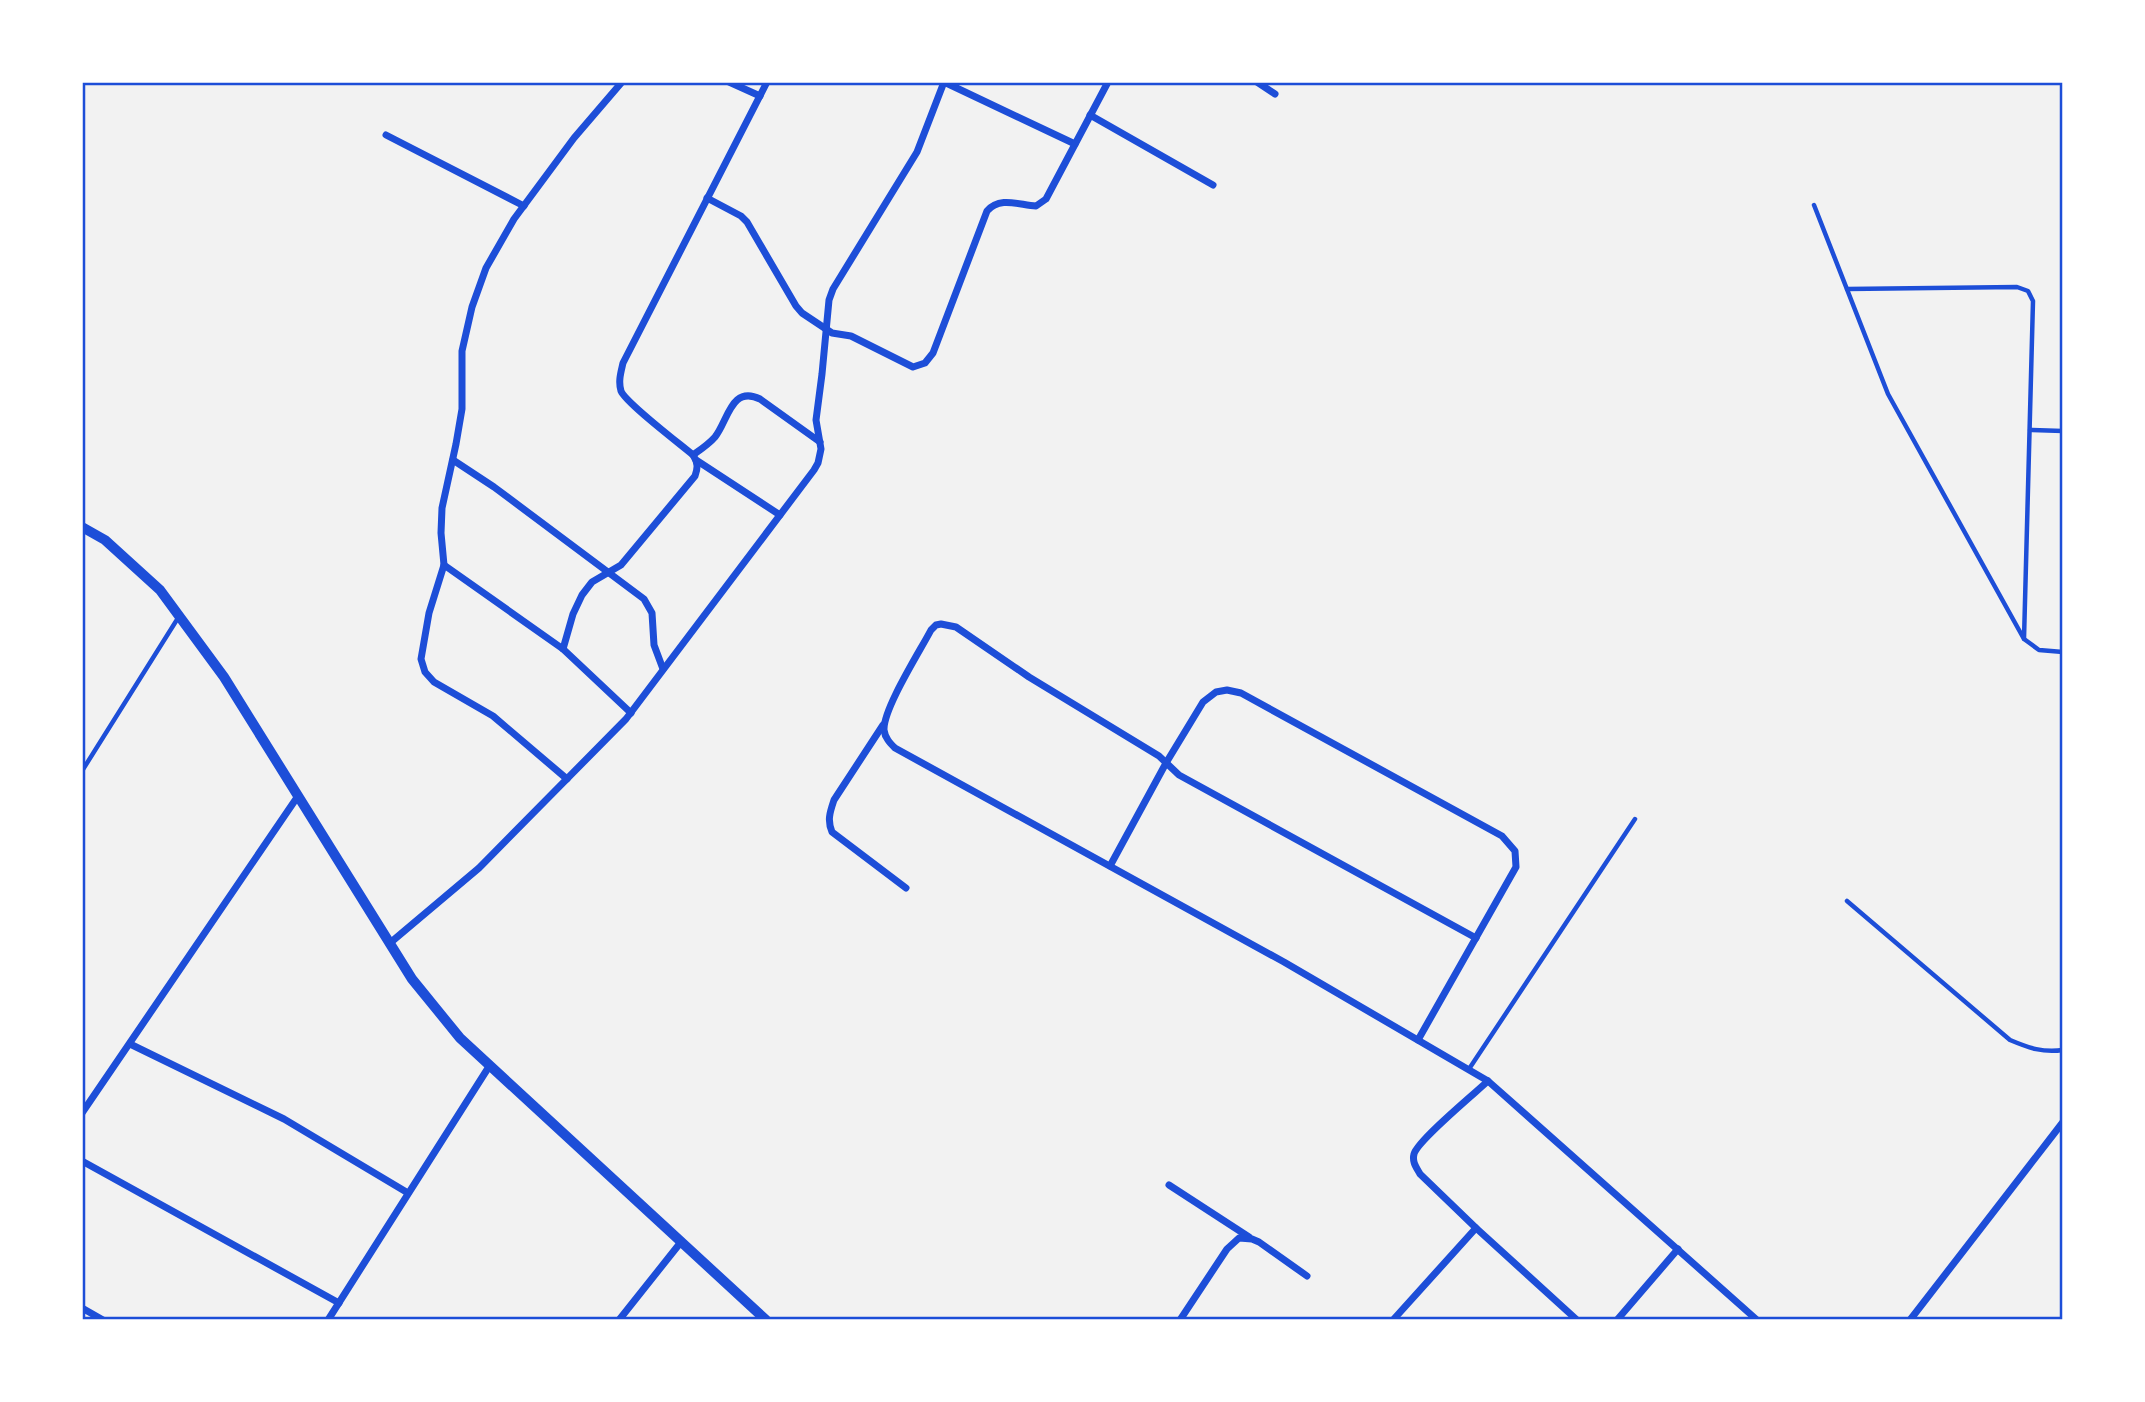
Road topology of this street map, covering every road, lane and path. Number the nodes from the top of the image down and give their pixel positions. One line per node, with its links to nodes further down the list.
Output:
1 (622, 82): 15 (street)
2 (729, 82): 8 (street)
3 (767, 82): 8 (street)
4 (944, 82): 11 (street); 17 (street)
5 (1108, 82): 9 (street)
6 (1257, 82): 7 (street)
7 (1275, 94)
8 (760, 96): 13 (street)
9 (1090, 115): 11 (street); 12 (street)
10 (386, 135): 15 (street)
11 (1075, 144): 17 (street)
12 (1213, 185)
13 (707, 198): 17 (street); 21 (street)
14 (1814, 205): 16 (lane)
15 (524, 206): 22 (street)
16 (1847, 289): 18 (lane); 28 (lane)
17 (825, 330): 20 (street)
18 (2030, 430): 19 (lane); 28 (lane)
19 (2063, 431)
20 (821, 442): 21 (street); 23 (street)
21 (694, 458): 23 (street); 26 (street)
22 (453, 460): 25 (street); 26 (street)
23 (780, 515): 31 (street)
24 (82, 527): 27 (street)
25 (444, 565): 29 (street); 36 (street)
26 (607, 573): 29 (street); 31 (street)
27 (179, 616): 35 (lane); 37 (street)
28 (2024, 639): 30 (lane)
29 (563, 649): 32 (street)
30 (2063, 652)
31 (663, 669): 32 (street)
32 (631, 713): 36 (street)
33 (885, 722): 34 (street); 39 (street); 40 (street)
34 (1166, 763): 39 (street); 42 (street); 42 (street)
35 (82, 771)
36 (567, 779): 43 (street)
37 (298, 796): 43 (street); 45 (street)
38 (1635, 819): 48 (lane)
39 (1110, 866): 44 (street)
40 (906, 888)
41 (1847, 901): 46 (lane)
42 (1476, 938): 44 (street)
43 (390, 943): 47 (street)
44 (1418, 1040): 48 (street)
45 (130, 1044): 50 (street); 54 (street)
46 (2063, 1050)
47 (490, 1065): 54 (street); 57 (street)
48 (1469, 1070): 49 (street)
49 (1488, 1081): 55 (street); 58 (street)
50 (82, 1113)
51 (2063, 1122): 71 (street)
52 (82, 1161): 60 (street)
53 (1169, 1185): 56 (street)
54 (408, 1193): 60 (street)
55 (1476, 1228): 67 (street); 68 (street)
56 (1252, 1239): 59 (street); 66 (street)
57 (681, 1242): 64 (street); 65 (street)
58 (1678, 1249): 69 (street); 70 (street)
59 (1307, 1276)
60 (339, 1303): 63 (street)
61 (82, 1308): 62 (street)
62 (103, 1320)
63 (328, 1320)
64 (619, 1320)
65 (766, 1320)
66 (1180, 1320)
67 (1393, 1320)
68 (1577, 1320)
69 (1617, 1320)
70 (1757, 1320)
71 (1910, 1320)

